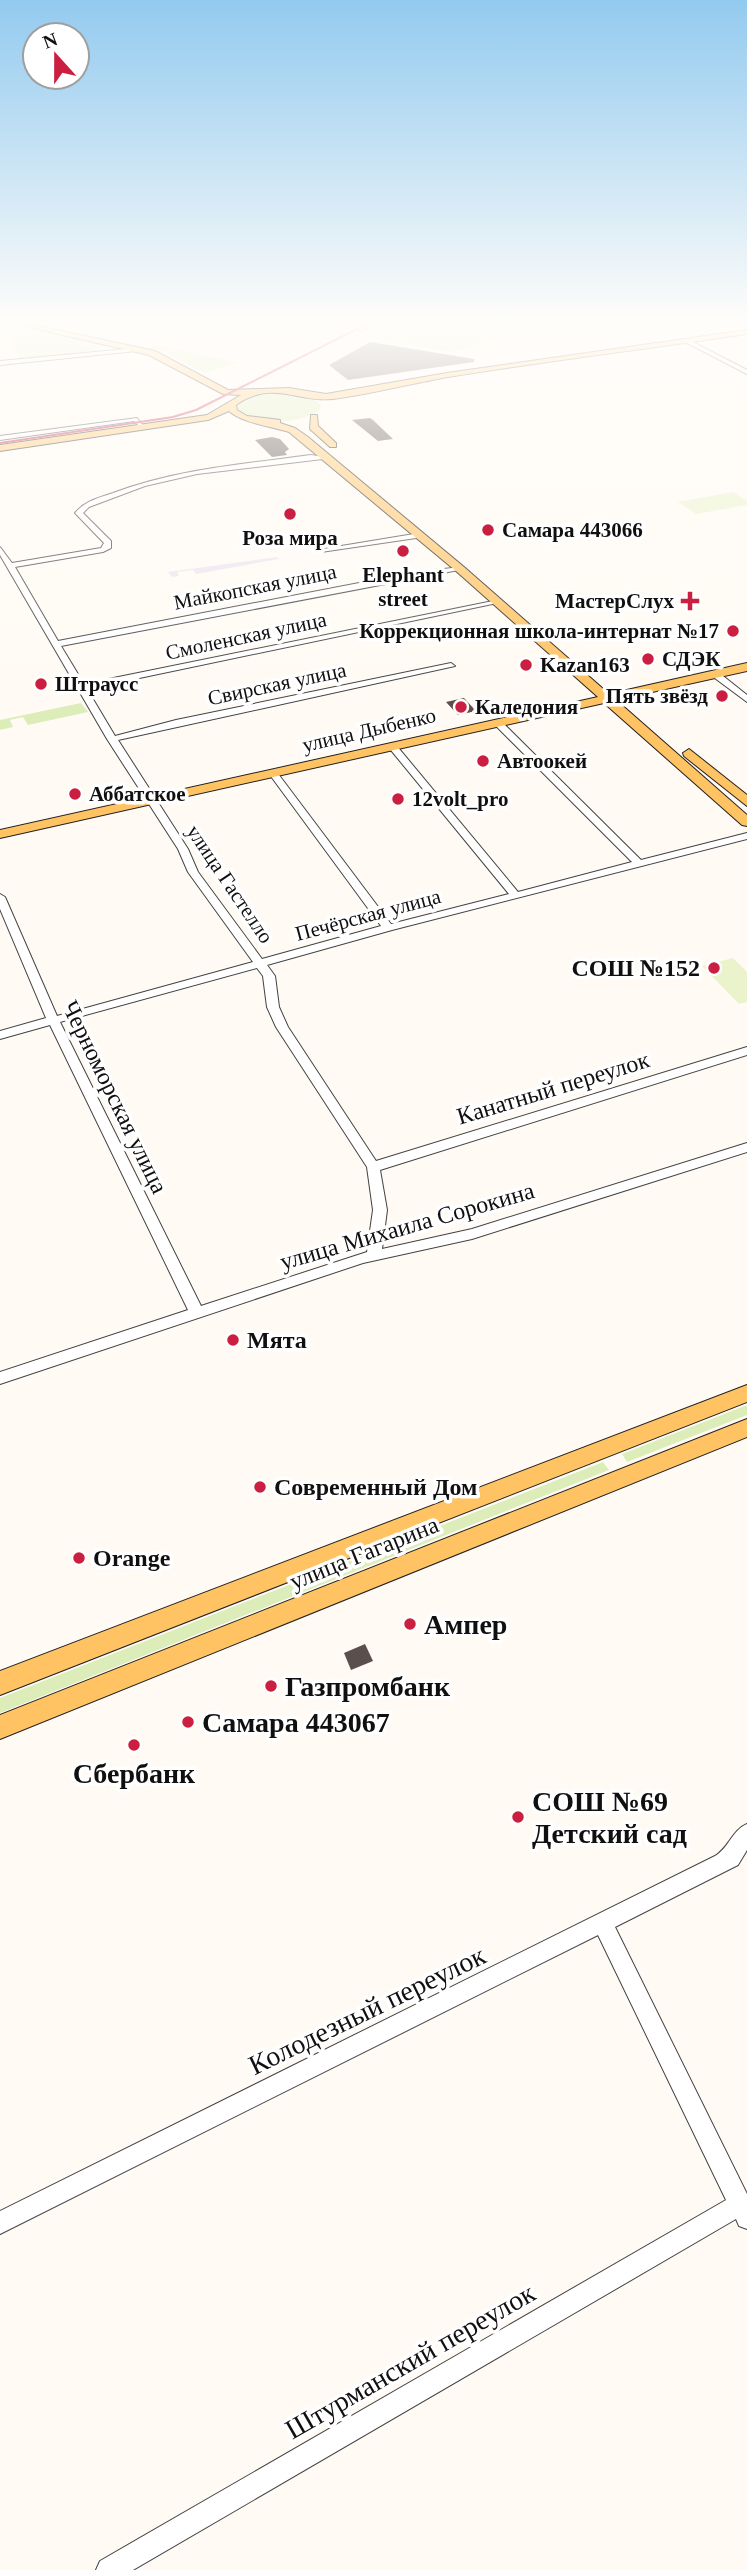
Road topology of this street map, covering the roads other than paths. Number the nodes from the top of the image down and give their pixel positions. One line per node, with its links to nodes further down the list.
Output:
1 (28, 444): 4 (main road)
2 (312, 444): 6 (main road)
3 (332, 444): 5 (main road)
4 (0, 448)
5 (345, 455)
6 (328, 458): 9 (main road); 13 (street)
7 (356, 466): 8 (main road)
8 (381, 489): 9 (main road); 10 (main road)
9 (368, 491): 10 (main road)
10 (425, 533): 12 (street); 14 (main road); 22 (main road)
11 (0, 549): 13 (street, улица Гастелло)
12 (321, 550)
13 (11, 569): 15 (street); 17 (street, улица Гастелло)
14 (460, 569): 16 (main road); 17 (street, Майкопская улица)
15 (0, 574)
16 (499, 602): 21 (street, Смоленская улица); 22 (main road)
17 (56, 644): 21 (street, улица Гастелло)
18 (451, 666): 25 (street, Свирская улица)
19 (747, 667): 20 (main road, улица Дыбенко)
20 (715, 674): 22 (main road, улица Дыбенко); 23 (street)
21 (82, 687): 25 (street, улица Гастелло)
22 (614, 697): 24 (main road, улица Дыбенко); 29 (main road); 30 (main road)
23 (747, 699)
24 (498, 723): 26 (main road, улица Дыбенко); 33 (street)
25 (112, 739): 28 (street, улица Гастелло)
26 (393, 747): 27 (main road, улица Дыбенко); 34 (street)
27 (273, 773): 28 (main road, улица Дыбенко); 36 (street)
28 (150, 801): 31 (main road, улица Дыбенко); 37 (street, улица Гастелло)
29 (747, 802)
30 (747, 822)
31 (0, 834)
32 (747, 836): 33 (street, Печёрская улица)
33 (639, 864): 34 (street, Печёрская улица)
34 (516, 896): 36 (street, Печёрская улица)
35 (0, 897): 38 (street, Черноморская улица)
36 (388, 928): 37 (street, Печёрская улица)
37 (260, 964): 38 (street, Печёрская улица); 42 (street, улица Гастелло)
38 (53, 1020): 39 (street, Печёрская улица); 44 (street, Черноморская улица)
39 (0, 1035)
40 (747, 1051): 42 (street, Канатный переулок)
41 (747, 1147): 43 (street, улица Михаила Сорокина)
42 (373, 1167): 43 (street, улица Гастелло)
43 (374, 1254): 44 (street, улица Михаила Сорокина)
44 (197, 1313): 45 (street, улица Михаила Сорокина)
45 (0, 1378)
46 (747, 1393): 48 (main road, улица Гагарина)
47 (747, 1428): 49 (main road, улица Гагарина)
48 (0, 1683)
49 (0, 1727)
50 (747, 1833): 51 (street, Колодезный переулок)
51 (603, 1924): 52 (street); 53 (street, Колодезный переулок)
52 (743, 2211): 54 (street, Штурманский переулок)
53 (0, 2223)
54 (109, 2570)

